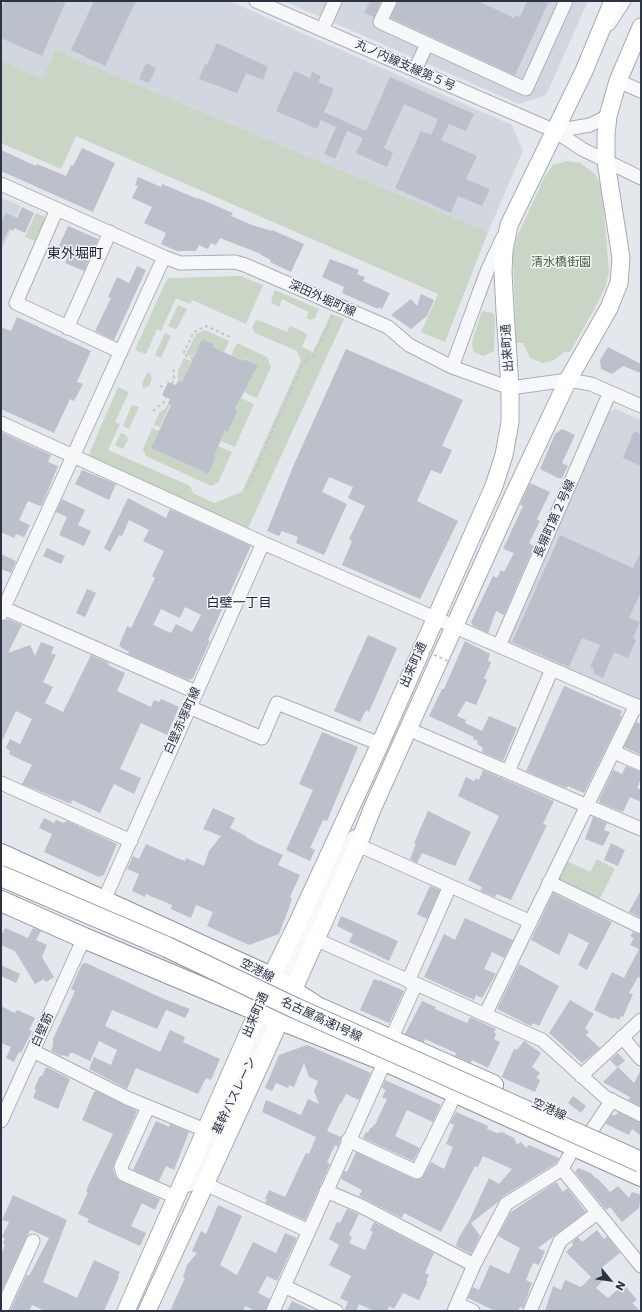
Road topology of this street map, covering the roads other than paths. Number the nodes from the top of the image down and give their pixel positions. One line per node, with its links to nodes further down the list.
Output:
1 (256, 1): 8 (street, 丸ノ内線支線第５号)
2 (335, 1): 8 (street)
3 (390, 1): 9 (street)
4 (566, 1): 9 (street)
5 (613, 1): 10 (main road, 出来町通)
6 (624, 1): 10 (street)
7 (641, 27): 12 (main road, 出来町通)
8 (322, 30): 11 (street, 丸ノ内線支線第５号)
9 (427, 44): 11 (street)
10 (593, 49): 15 (main road, 出来町通)
11 (415, 70): 15 (street, 丸ノ内線支線第５号)
12 (618, 81): 13 (street); 14 (main road, 出来町通)
13 (641, 91)
14 (608, 116): 15 (street); 16 (main road, 出来町通)
15 (555, 131): 16 (street, 丸ノ内線支線第５号); 22 (main road, 出来町通)
16 (606, 162): 17 (street, 丸ノ内線支線第５号); 26 (main road, 出来町通)
17 (641, 178)
18 (1, 184): 19 (street, 深田外堀町線)
19 (57, 209): 20 (street, 深田外堀町線); 23 (street)
20 (110, 232): 21 (street, 深田外堀町線); 23 (street)
21 (164, 258): 24 (street); 25 (street, 深田外堀町線)
22 (495, 271): 25 (street, bridge); 27 (main road, 出来町通, bridge)
23 (67, 328): 24 (street)
24 (121, 352): 31 (street)
25 (452, 366): 27 (street, 深田外堀町線)
26 (568, 380): 27 (street, 深田外堀町線); 28 (street, 深田外堀町線); 35 (main road, 出来町通)
27 (510, 388): 34 (main road, 出来町通)
28 (610, 392): 29 (street, 深田外堀町線); 36 (street, 長塀町第２号線)
29 (641, 406)
30 (1, 423): 31 (street)
31 (73, 455): 32 (street); 33 (street)
32 (263, 543): 34 (street); 38 (street, 白壁赤塚町線)
33 (2, 610): 38 (street)
34 (435, 618): 35 (street); 42 (main road, 出来町通)
35 (453, 626): 36 (street); 41 (main road, 出来町通)
36 (500, 646): 37 (street)
37 (552, 669): 39 (street); 45 (street)
38 (196, 692): 40 (street, 白壁赤塚町線)
39 (639, 706): 43 (street)
40 (189, 707): 42 (street); 50 (street, 白壁赤塚町線)
41 (408, 728): 45 (street); 48 (main road, 出来町通)
42 (380, 744): 66 (main road, 出来町通)
43 (614, 752): 44 (street); 47 (street)
44 (641, 764)
45 (508, 772): 47 (street)
46 (1, 783): 50 (street)
47 (587, 806): 49 (street); 55 (street)
48 (373, 807): 51 (main road, 出来町通); 66 (street)
49 (641, 829)
50 (131, 841): 58 (street, 白壁赤塚町線)
51 (358, 845): 56 (street); 63 (main road, 出来町通)
52 (1, 854): 58 (highway, 空港線)
53 (1, 866): 64 (highway)
54 (1, 876): 64 (highway, 名古屋高速1号線, bridge)
55 (549, 882): 60 (street); 61 (street)
56 (450, 886): 60 (street); 65 (street)
57 (1, 887): 88 (highway, 名古屋高速1号線)
58 (104, 900): 66 (highway, 空港線)
59 (1, 901): 62 (highway, 空港線)
60 (529, 921): 68 (street)
61 (641, 927)
62 (84, 938): 67 (highway, 空港線); 72 (street, 白壁筋)
63 (315, 939): 65 (street); 66 (main road, 出来町通)
64 (167, 947): 86 (highway, 名古屋高速1号線, bridge)
65 (412, 982): 68 (street); 71 (street)
66 (281, 984): 67 (main road, 出来町通); 67 (main road, 出来町通); 71 (highway, 空港線)
67 (270, 1015): 74 (highway, 空港線); 81 (main road, 出来町通); 90 (main road, 出来町通); 96 (street, 基幹バスレーン)
68 (485, 1015): 75 (street)
69 (641, 1020): 70 (street)
70 (622, 1038): 73 (street); 75 (street)
71 (391, 1039): 82 (highway, 空港線)
72 (33, 1051): 78 (street); 80 (street, 白壁筋)
73 (641, 1059)
74 (385, 1061): 76 (highway, 空港線); 83 (street)
75 (581, 1076): 77 (street)
76 (456, 1093): 83 (street); 84 (highway, 空港線)
77 (612, 1100): 79 (street); 82 (street)
78 (148, 1107): 81 (street); 92 (street)
79 (641, 1115)
80 (1, 1121)
81 (205, 1130): 92 (main road, 出来町通)
82 (592, 1130): 85 (highway, 空港線)
83 (348, 1140): 91 (street)
84 (574, 1147): 87 (street); 89 (highway, 空港線)
85 (641, 1152)
86 (641, 1162)
87 (562, 1169): 93 (street); 97 (street)
88 (641, 1171)
89 (641, 1176)
90 (205, 1184): 94 (street); 103 (main road, 出来町通)
91 (326, 1191): 94 (street); 97 (street)
92 (176, 1198): 96 (main road, 出来町通)
93 (597, 1213): 98 (street); 107 (street)
94 (309, 1231): 99 (street)
95 (33, 1241): 101 (street)
96 (149, 1259): 102 (main road, 出来町通)
97 (474, 1265): 100 (street)
98 (641, 1266)
99 (284, 1286): 104 (street); 105 (street)
100 (456, 1308): 106 (street)
101 (1, 1311)
102 (126, 1311)
103 (147, 1311)
104 (273, 1311)
105 (336, 1311)
106 (472, 1311)
107 (530, 1311)

